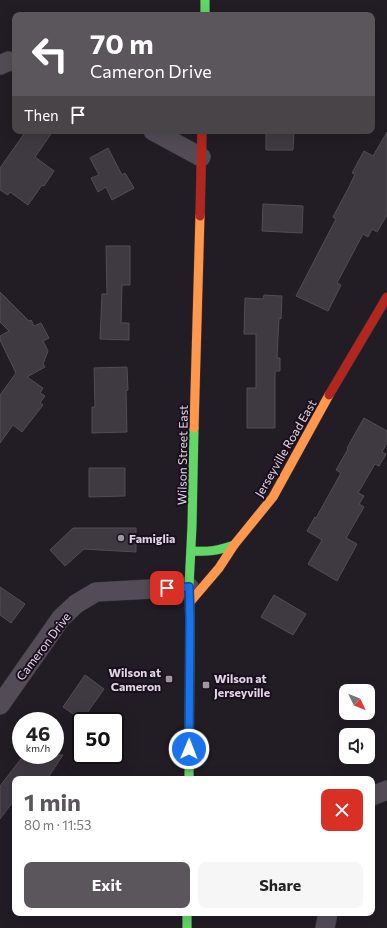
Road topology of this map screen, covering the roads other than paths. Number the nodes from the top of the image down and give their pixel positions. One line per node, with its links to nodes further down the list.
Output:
1 (205, 0): 2 (main road)
2 (205, 12)
3 (12, 62): 4 (street)
4 (0, 66)
5 (158, 134): 7 (street)
6 (202, 134): 7 (main road, Wilson Street East)
7 (201, 158): 12 (main road, Wilson Street East)
8 (387, 296): 9 (main road, Jerseyville Road East)
9 (273, 498): 10 (main road); 11 (main road, Jerseyville Road East)
10 (252, 538)
11 (234, 545): 12 (main road); 13 (main road, Jerseyville Road East)
12 (191, 551): 13 (main road, Wilson Street East)
13 (189, 594): 14 (street, Cameron Drive); 15 (main road, Wilson Street East)
14 (0, 705)
15 (189, 776)
16 (387, 790): 17 (street)
17 (375, 795)
18 (187, 916): 20 (main road)
19 (327, 916): 21 (street)
20 (187, 928)
21 (325, 928)

